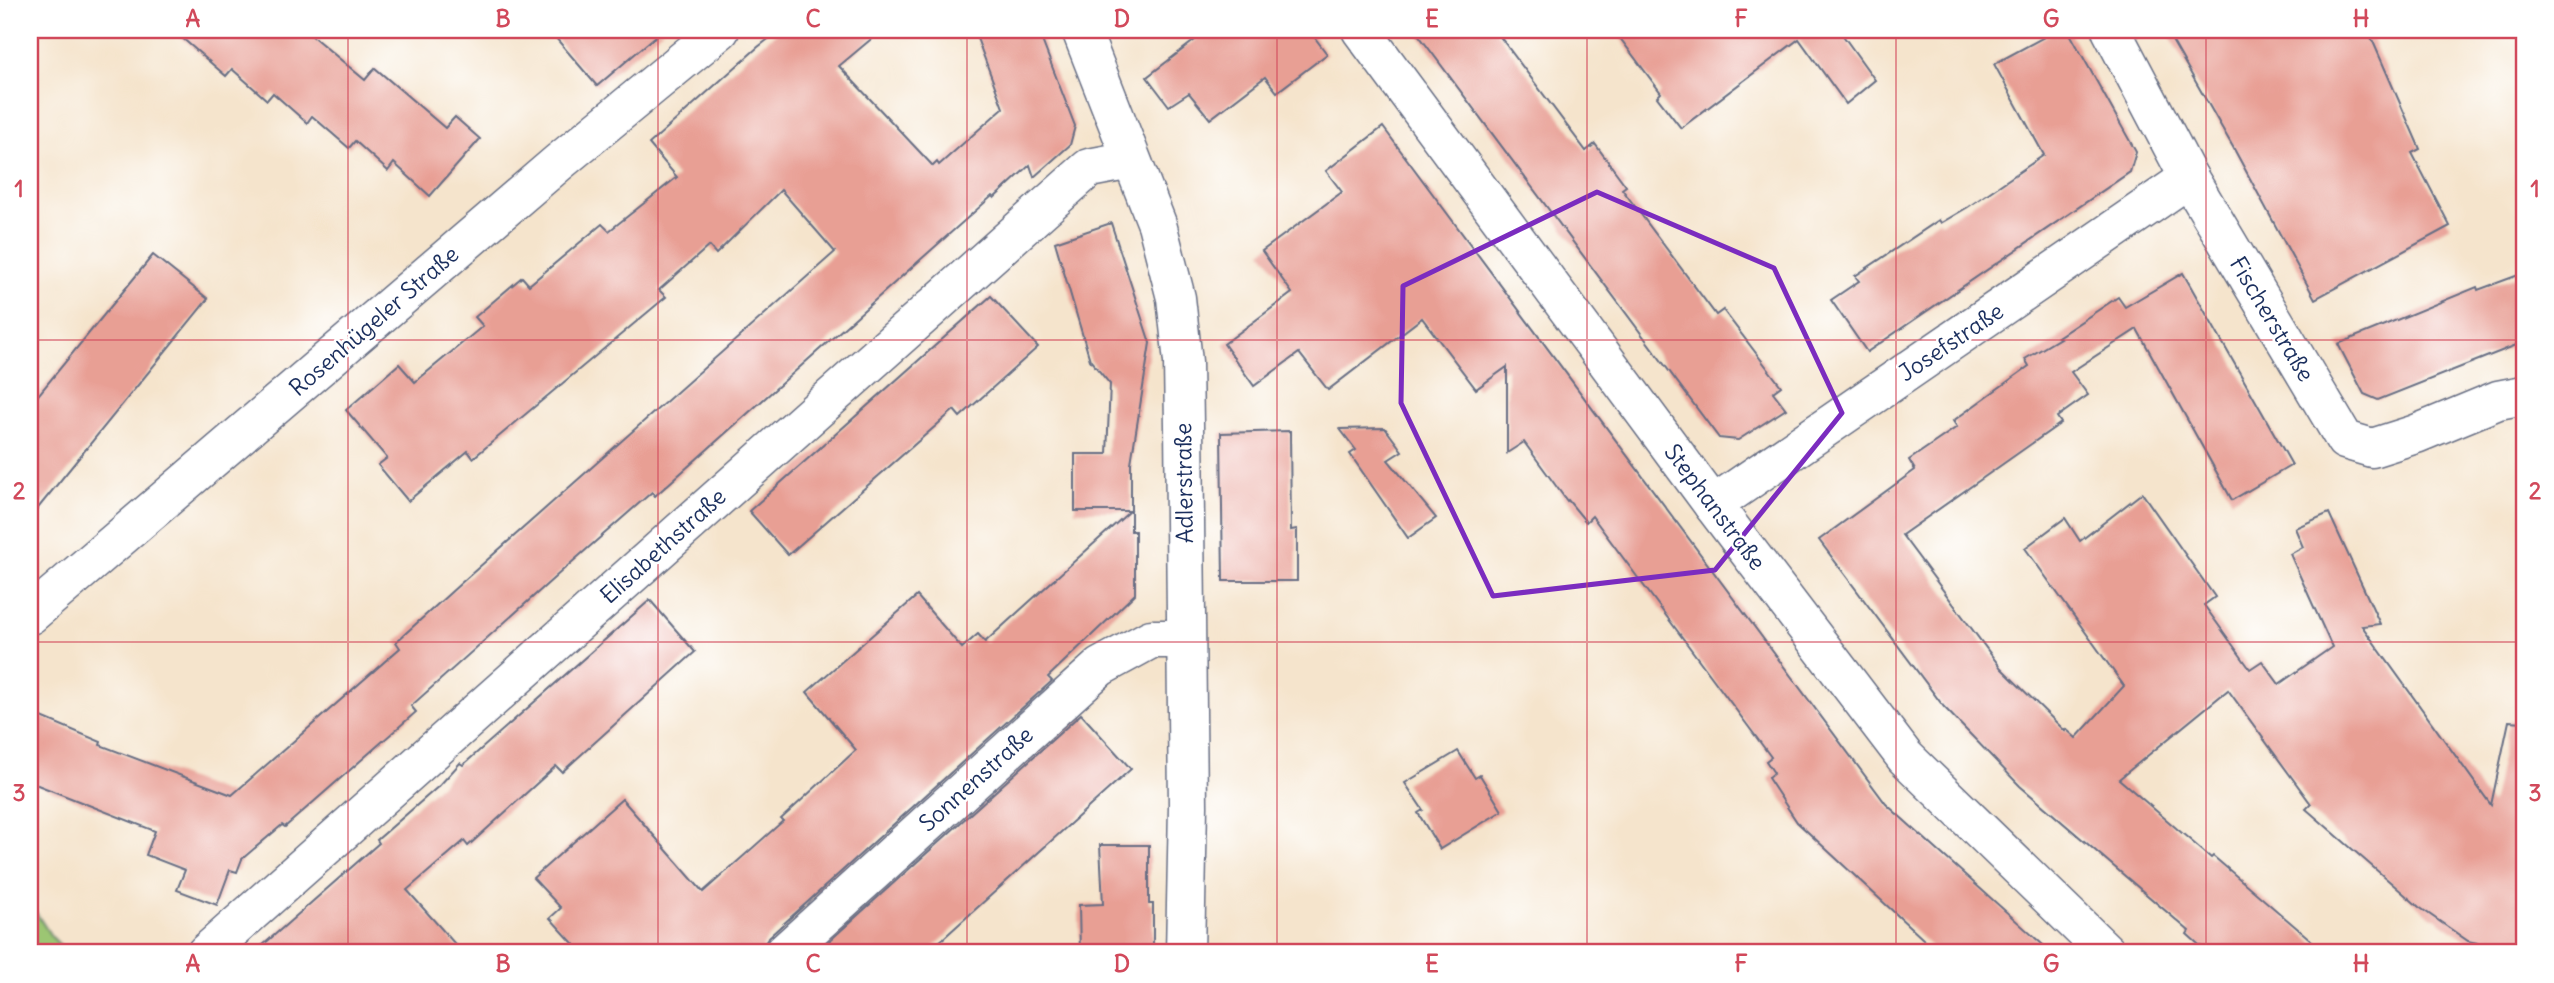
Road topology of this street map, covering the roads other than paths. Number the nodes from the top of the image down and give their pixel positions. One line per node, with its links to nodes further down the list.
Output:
1 (720, 30): 9 (street, Rosenhügeler Straße)
2 (1081, 30): 5 (street, Adlerstraße)
3 (1360, 30): 8 (street, Stephanstraße)
4 (2111, 30): 6 (street, Fischerstraße)
5 (1130, 160): 10 (street, Adlerstraße); 11 (street, Elisabethstraße)
6 (2189, 178): 7 (street, Fischerstraße); 8 (street, Josefstraße)
7 (2524, 395)
8 (1713, 506): 14 (street, Stephanstraße)
9 (30, 615)
10 (1185, 639): 12 (street, Sonnenstraße); 13 (street, Adlerstraße)
11 (206, 953)
12 (784, 953)
13 (1185, 953)
14 (2107, 953)

